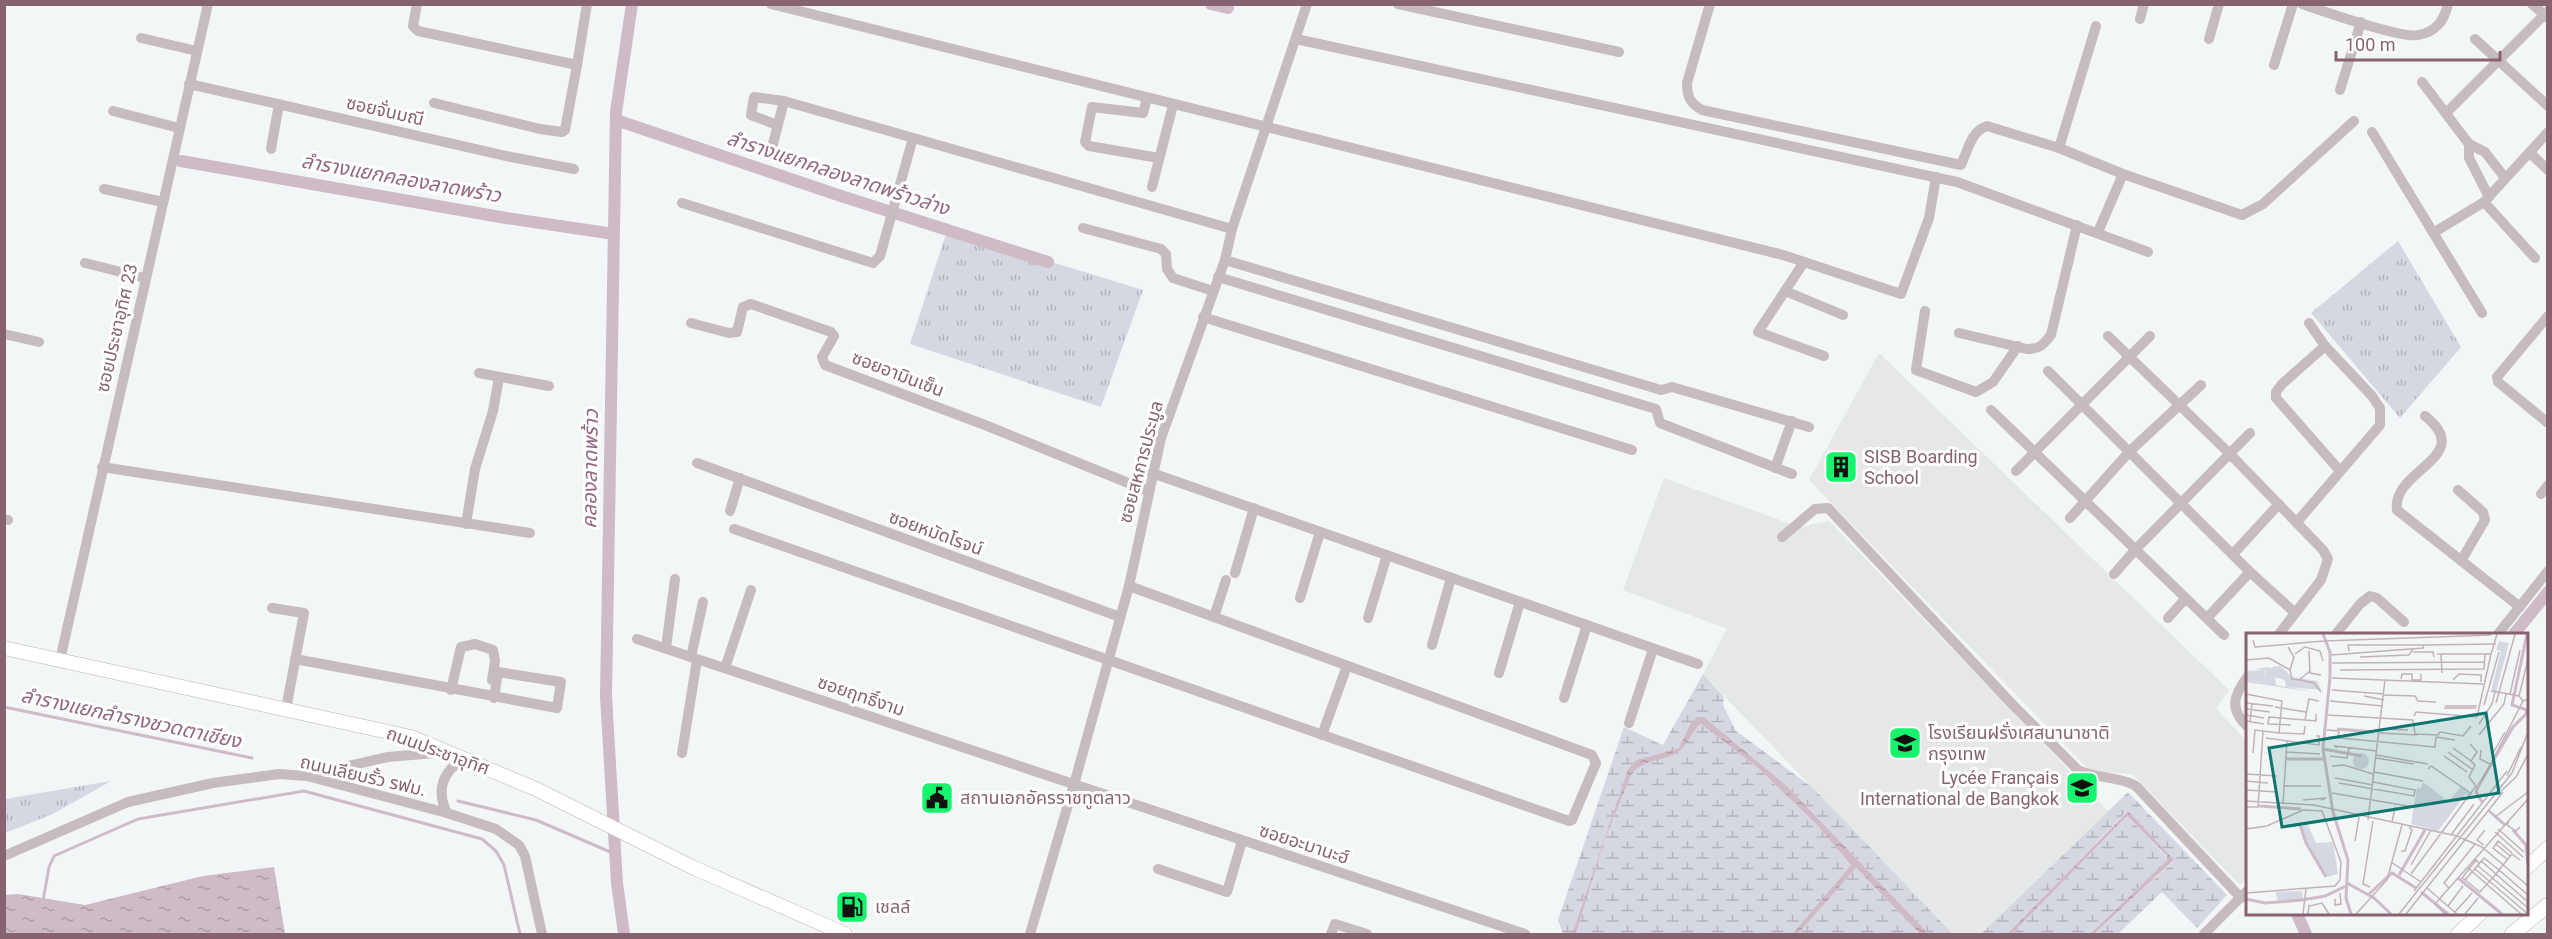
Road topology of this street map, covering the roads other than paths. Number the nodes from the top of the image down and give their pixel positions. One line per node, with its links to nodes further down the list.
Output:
1 (208, 4): 23 (street, ซอยประชาอุทิศ 23)
2 (417, 4): 26 (street)
3 (587, 4): 26 (street)
4 (771, 4): 14 (street)
5 (1307, 4): 20 (street, ซอยสหการประมูล)
6 (1398, 4): 24 (street)
7 (1710, 4): 52 (street)
8 (2145, 4): 16 (street)
9 (2219, 4): 21 (street)
10 (2293, 4): 27 (street)
11 (2302, 4): 17 (street)
12 (2448, 4): 17 (street)
13 (2532, 4): 15 (street)
14 (813, 10): 31 (street)
15 (2546, 15): 25 (street)
16 (2140, 19)
17 (2361, 22): 30 (street)
18 (2096, 26): 48 (street)
19 (141, 38): 23 (street)
20 (1296, 39): 42 (street, ซอยสหการประมูล); 56 (street)
21 (2209, 39)
22 (2475, 39): 25 (street)
23 (197, 51): 29 (street, ซอยประชาอุทิศ 23)
24 (1619, 52)
25 (2499, 61): 36 (street); 38 (street)
26 (577, 65): 33 (street)
27 (2274, 65)
28 (2422, 82): 38 (street)
29 (189, 84): 34 (street, ซอยจั่นมณี); 41 (street, ซอยประชาอุทิศ 23)
30 (2340, 90)
31 (1147, 98): 35 (street); 51 (street)
32 (784, 101): 40 (street); 40 (street); 45 (street)
33 (434, 103)
34 (279, 104): 49 (street); 53 (street, ซอยจั่นมณี)
35 (1173, 105): 42 (street); 51 (street)
36 (2547, 106)
37 (113, 111): 41 (street)
38 (2446, 113): 47 (street)
39 (2354, 121): 55 (street)
40 (777, 125): 46 (street)
41 (179, 128): 62 (street, ซอยประชาอุทิศ 23)
42 (1266, 128): 66 (street, ซอยสหการประมูล); 72 (street)
43 (2372, 132): 68 (street)
44 (2547, 132): 50 (street)
45 (913, 138): 63 (street); 66 (street)
46 (773, 144)
47 (2469, 144): 57 (street); 61 (street)
48 (2059, 148): 52 (street); 55 (street)
49 (271, 149)
50 (2530, 153): 54 (street); 57 (street)
51 (1159, 158): 59 (street)
52 (1961, 165): 58 (street)
53 (574, 169)
54 (2547, 170)
55 (2123, 174): 67 (street)
56 (1936, 177): 58 (street); 72 (street)
57 (2505, 178): 61 (street)
58 (1957, 182): 64 (street)
59 (1152, 186)
60 (104, 189): 62 (street)
61 (2486, 200): 68 (street); 70 (street)
62 (163, 202): 75 (street, ซอยประชาอุทิศ 23)
63 (682, 203)
64 (2077, 225): 67 (street); 94 (street)
65 (1083, 228): 77 (street)
66 (1232, 229): 71 (street, ซอยสหการประมูล)
67 (2098, 232): 69 (street)
68 (2433, 233): 82 (street)
69 (2148, 252)
70 (2535, 258)
71 (1225, 260): 74 (street, ซอยสหการประมูล); 76 (street)
72 (1804, 262): 78 (street)
73 (85, 263): 75 (street)
74 (1218, 277): 77 (street, ซอยสหการประมูล); 79 (street)
75 (145, 278): 120 (street, ซอยประชาอุทิศ 23)
76 (1286, 279): 79 (street); 80 (street)
77 (1213, 291): 85 (street, ซอยสหการประมูล)
78 (1785, 291): 83 (street); 97 (street)
79 (1280, 296): 87 (street)
80 (1373, 306): 87 (street); 96 (street)
81 (1925, 311): 94 (street)
82 (2482, 313)
83 (1844, 315)
84 (2547, 316): 112 (street)
85 (1203, 317): 115 (street); 124 (street, ซอยสหการประมูล)
86 (691, 322): 128 (street, ซอยอามินเซ็น)
87 (1368, 322): 99 (street)
88 (2309, 323): 95 (street)
89 (1959, 333): 94 (street)
90 (4, 334): 93 (street)
91 (2109, 336): 98 (street)
92 (2150, 336): 98 (street)
93 (39, 342)
94 (2018, 346)
95 (2325, 346): 123 (street); 123 (street)
96 (1524, 350): 99 (street); 105 (street)
97 (1824, 356)
98 (2130, 357): 106 (street); 107 (street)
99 (1521, 369): 108 (street)
100 (2048, 370): 107 (street)
101 (479, 374): 102 (street)
102 (499, 378): 104 (street); 136 (street)
103 (2201, 385): 106 (street)
104 (549, 386)
105 (1661, 390): 108 (street); 111 (street)
106 (2179, 404): 116 (street); 118 (street)
107 (2083, 405): 116 (street); 117 (street)
108 (1656, 410): 121 (street)
109 (1991, 410): 117 (street)
110 (2425, 416): 144 (street)
111 (1791, 421): 113 (street); 121 (street)
112 (2547, 423)
113 (1809, 427)
114 (2250, 433): 118 (street)
115 (1632, 450)
116 (2130, 451): 129 (street); 130 (street)
117 (2035, 452): 122 (street); 129 (street)
118 (2229, 453): 130 (street); 131 (street)
119 (697, 463): 126 (street, ซอยหมัดโรจน์)
120 (102, 467): 136 (street); 177 (street, ซอยประชาอุทิศ 23)
121 (1775, 468): 125 (street)
122 (2016, 471)
123 (2340, 471): 135 (street)
124 (1152, 473): 128 (street, ซอยสหการประมูล); 132 (street)
125 (1792, 474)
126 (740, 478): 133 (street); 159 (street, ซอยหมัดโรจน์)
127 (2458, 490): 144 (street)
128 (1148, 491): 150 (street, ซอยสหการประมูล)
129 (2084, 500): 134 (street); 141 (street)
130 (2181, 502): 141 (street); 142 (street)
131 (2279, 504): 135 (street); 142 (street)
132 (1254, 508): 138 (street); 160 (street)
133 (730, 511)
134 (2070, 518)
135 (2296, 522): 158 (street)
136 (466, 524): 139 (street)
137 (734, 529): 178 (street)
138 (1320, 532): 143 (street); 152 (street)
139 (530, 533)
140 (1782, 537): 202 (street)
141 (2136, 549): 147 (street); 153 (street)
142 (2234, 553): 146 (street)
143 (1387, 555): 148 (street); 161 (street)
144 (2461, 561): 156 (street)
145 (2547, 570): 156 (street)
146 (2250, 572): 158 (street); 163 (street)
147 (2114, 574)
148 (1451, 578): 155 (street); 171 (street)
149 (675, 579): 173 (street)
150 (1129, 586): 159 (street, ซอยสหการประมูล); 160 (street)
151 (751, 590): 181 (street)
152 (1300, 598)
153 (2186, 598): 162 (street); 163 (street)
154 (703, 602): 175 (street)
155 (1520, 602): 165 (street); 182 (street)
156 (2520, 607): 168 (street)
157 (272, 608): 176 (street)
158 (2294, 612): 166 (street)
159 (1120, 617): 178 (street, ซอยสหการประมูล)
160 (1214, 617): 180 (street)
161 (1368, 618)
162 (2168, 618)
163 (2207, 618): 169 (street)
164 (2404, 622): 167 (street)
165 (1587, 625): 174 (street); 186 (street)
166 (2279, 633)
167 (2337, 633)
168 (2499, 633)
169 (2224, 634)
170 (637, 639): 173 (street, ซอยฤทธิ์งาม)
171 (1432, 645)
172 (4, 648): 177 (main road, ถนนประชาอุทิศ)
173 (666, 648): 175 (street, ซอยฤทธิ์งาม)
174 (1653, 649): 179 (street); 188 (street)
175 (694, 658): 181 (street, ซอยฤทธิ์งาม); 192 (street)
176 (295, 659): 184 (street); 187 (street)
177 (60, 660): 187 (main road, ถนนประชาอุทิศ)
178 (1109, 661): 190 (street); 195 (street, ซอยสหการประมูล)
179 (1698, 664)
180 (1347, 666): 190 (street); 190 (street)
181 (725, 668): 195 (street, ซอยฤทธิ์งาม)
182 (1499, 673)
183 (2246, 678): 189 (street)
184 (451, 690): 185 (street); 185 (street)
185 (492, 698): 185 (street)
186 (1564, 698)
187 (286, 709): 191 (main road, ถนนประชาอุทิศ)
188 (1629, 723)
189 (2246, 726)
190 (1322, 735)
191 (447, 752): 193 (main road, ถนนประชาอุทิศ); 194 (street)
192 (682, 753)
193 (464, 759): 196 (street); 208 (main road, ถนนประชาอุทิศ)
194 (307, 776): 196 (street, ถนนเลียบรั้ว รฟม.); 199 (street, ถนนเลียบรั้ว รฟม.)
195 (1074, 785): 197 (street, ซอยอะมานะฮ์); 209 (street, ซอยสหการประมูล)
196 (447, 813): 207 (street, ถนนเลียบรั้ว รฟม.)
197 (1242, 841): 201 (street); 212 (street, ซอยอะมานะฮ์)
198 (2547, 848): 200 (main road)
199 (4, 856)
200 (2528, 866)
201 (1158, 869)
202 (2244, 894): 213 (street)
203 (2547, 897): 206 (highway)
204 (2547, 905): 206 (highway)
205 (2479, 915): 214 (main road)
206 (2517, 930)
207 (542, 934)
208 (845, 934)
209 (1030, 934)
210 (1331, 934): 211 (street)
211 (1367, 934)
212 (1525, 934)
213 (2204, 934)
214 (2458, 934)

